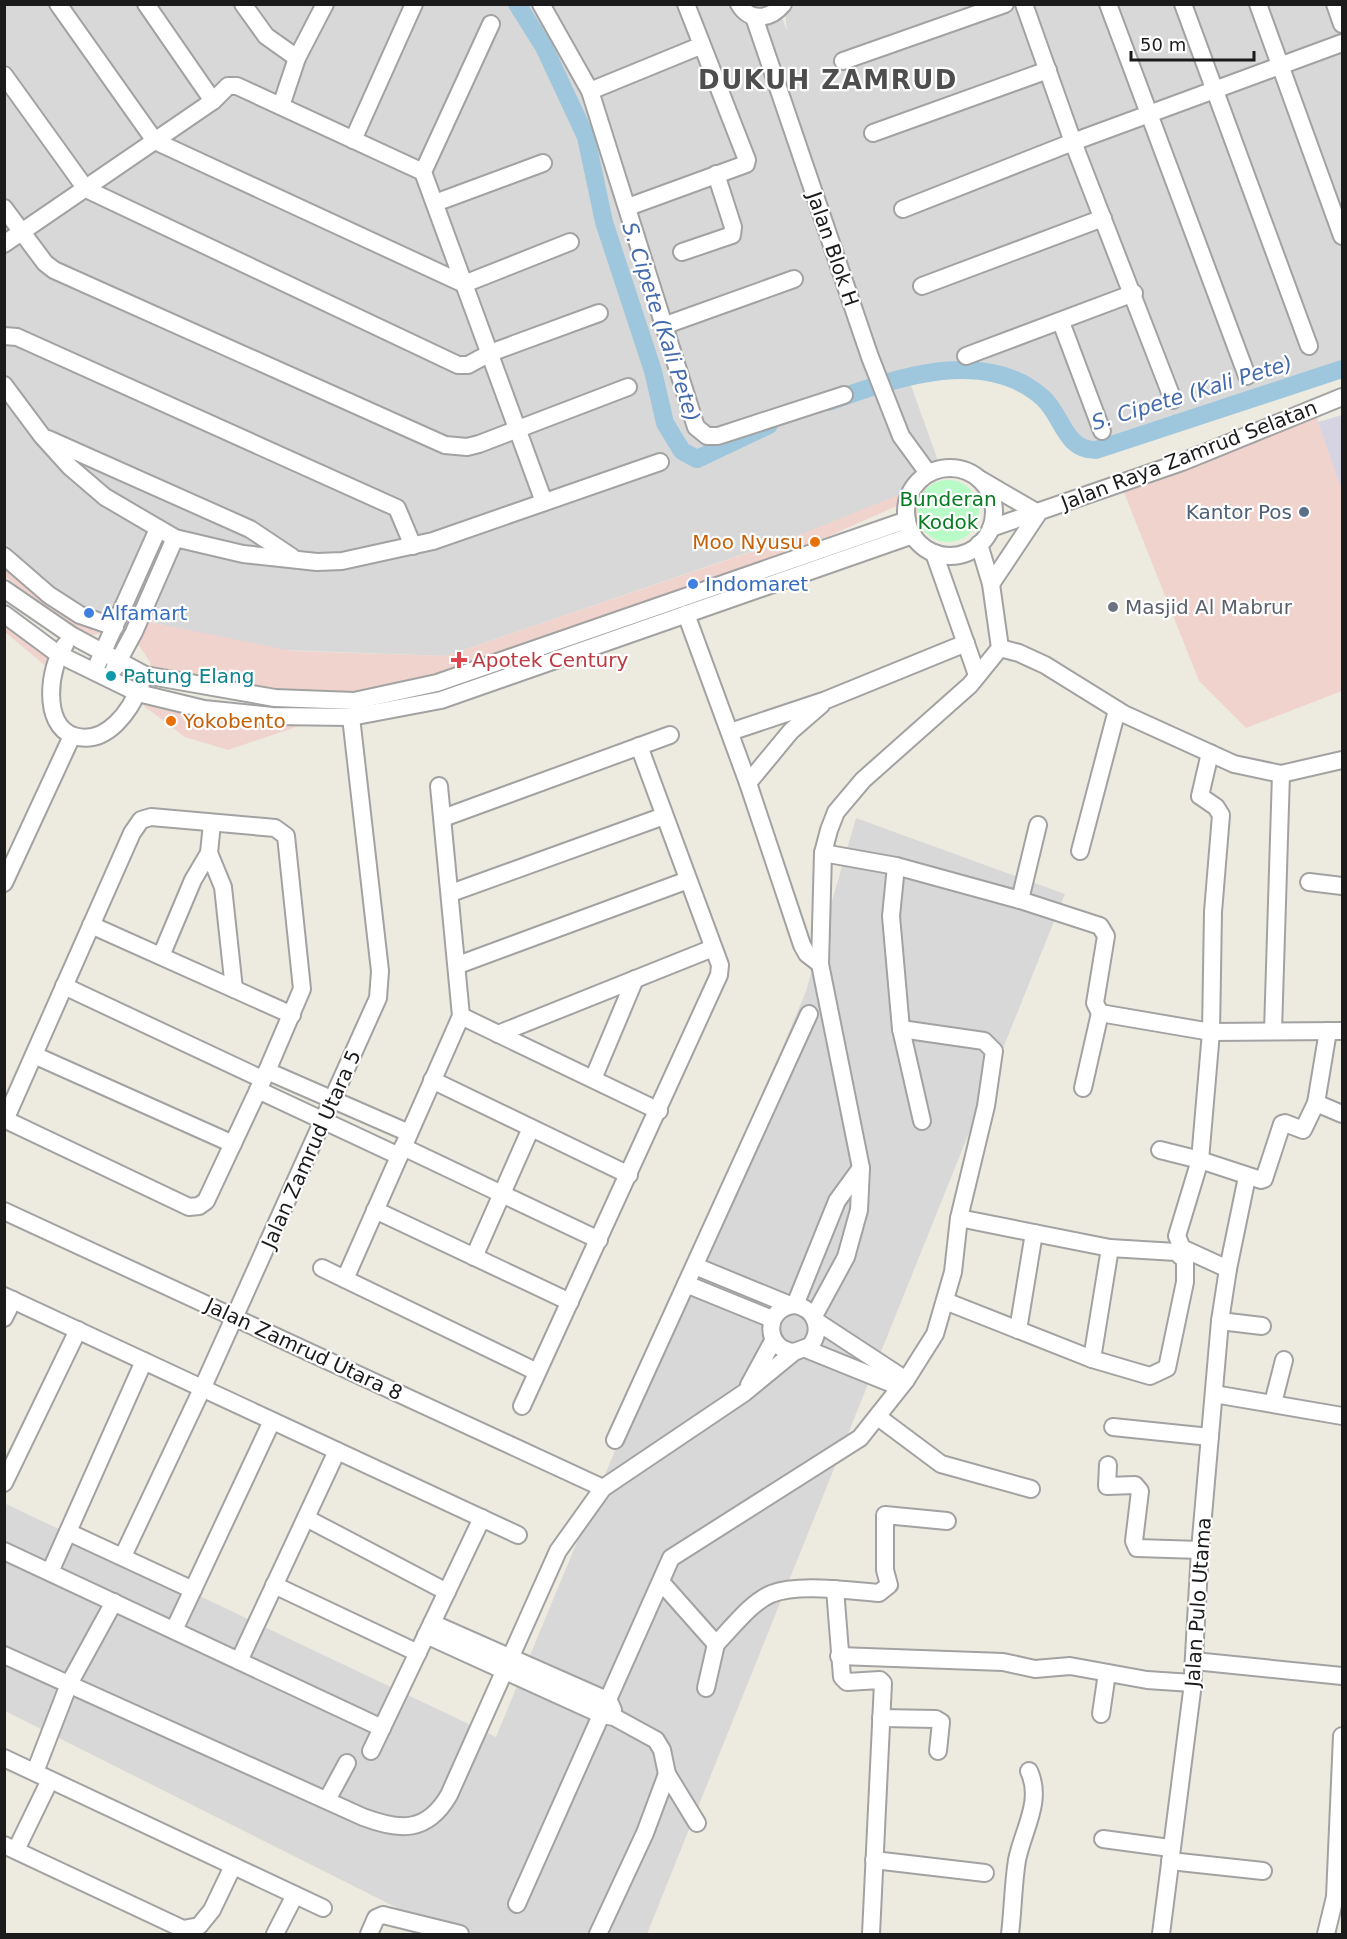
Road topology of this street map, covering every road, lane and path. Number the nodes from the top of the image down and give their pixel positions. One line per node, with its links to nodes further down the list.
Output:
1 (58, 4): 33 (street)
2 (146, 4): 28 (street)
3 (243, 4): 21 (street)
4 (325, 4): 21 (street)
5 (414, 4): 32 (street)
6 (541, 4): 26 (street)
7 (686, 4): 20 (street)
8 (739, 4): 16 (street)
9 (783, 4): 16 (street)
10 (1005, 4): 22 (street)
11 (1024, 4): 24 (street)
12 (1108, 4): 30 (street)
13 (1183, 4): 27 (street)
14 (1258, 4): 23 (street)
15 (1335, 4): 18 (street)
16 (754, 17): 70 (street, Jalan Blok H)
17 (491, 24): 36 (street)
18 (1342, 24)
19 (1342, 43): 23 (street)
20 (700, 46): 26 (street); 37 (street)
21 (297, 58): 29 (street)
22 (843, 61)
23 (1281, 66): 27 (street); 45 (street)
24 (1048, 70): 31 (street); 34 (street)
25 (4, 75): 38 (street)
26 (590, 91): 40 (street)
27 (1215, 91): 30 (street); 57 (street)
28 (213, 101): 29 (street); 33 (street)
29 (280, 106): 32 (street)
30 (1149, 116): 34 (street); 60 (street)
31 (873, 133)
32 (354, 140): 36 (street)
33 (156, 141): 38 (street); 50 (street)
34 (1073, 142): 42 (street); 43 (street)
35 (543, 163): 39 (street)
36 (423, 172): 39 (street)
37 (716, 174): 40 (street); 48 (street)
38 (86, 189): 44 (street); 58 (street)
39 (435, 203): 50 (street)
40 (628, 207): 55 (street)
41 (4, 208): 44 (street)
42 (903, 208)
43 (1103, 218): 51 (street); 52 (street)
44 (22, 232): 47 (street); 66 (street)
45 (1342, 236)
46 (570, 242): 50 (street)
47 (4, 244)
48 (682, 252)
49 (794, 279): 55 (street)
50 (464, 284): 58 (street)
51 (922, 286)
52 (1134, 293): 54 (street); 65 (street)
53 (599, 313): 58 (street)
54 (1061, 322): 59 (street); 67 (street)
55 (663, 326): 63 (street)
56 (4, 336): 79 (street)
57 (1309, 346)
58 (489, 353): 66 (street)
59 (966, 356)
60 (1247, 376)
61 (4, 385): 68 (street)
62 (628, 387): 66 (street)
63 (844, 395)
64 (1342, 397): 73 (street, Jalan Raya Zamrud Selatan)
65 (1173, 400)
66 (517, 428): 72 (street)
67 (1102, 431)
68 (42, 436): 76 (street); 82 (street)
69 (660, 462): 72 (street)
70 (928, 473): 71 (street); 74 (street)
71 (978, 478): 73 (street, Jalan Raya Zamrud Selatan); 75 (street)
72 (544, 502): 79 (street)
73 (1042, 511): 75 (street, Jalan Raya Zamrud Selatan); 83 (street)
74 (910, 528): 80 (street); 86 (street); 89 (street)
75 (991, 528): 78 (street)
76 (158, 529): 77 (street); 87 (street)
77 (176, 538): 82 (street); 95 (street)
78 (979, 544): 80 (street); 83 (street)
79 (413, 546): 82 (street)
80 (934, 553): 90 (street)
81 (4, 556): 87 (street)
82 (296, 559)
83 (991, 584): 92 (street)
84 (4, 589): 88 (street)
85 (4, 614): 93 (street)
86 (686, 614): 94 (street); 105 (street)
87 (115, 627): 95 (street)
88 (71, 635): 93 (street); 95 (street)
89 (569, 637): 91 (street); 94 (street)
90 (966, 643): 99 (street); 102 (street)
91 (540, 647): 96 (street); 98 (street)
92 (1000, 648): 99 (street); 103 (street)
93 (58, 654): 97 (street); 107 (street)
94 (575, 654): 96 (street)
95 (111, 657): 97 (street); 98 (street); 100 (street)
96 (546, 664): 104 (street)
97 (93, 672): 100 (street)
98 (145, 675): 101 (street)
99 (977, 675): 120 (street)
100 (108, 680): 101 (street)
101 (138, 693): 104 (street); 107 (street)
102 (826, 700): 105 (street); 112 (street)
103 (1117, 710): 109 (street); 118 (street)
104 (351, 717): 150 (street, Jalan Zamrud Utara 5)
105 (730, 732): 112 (street)
106 (670, 735): 108 (street)
107 (72, 736): 124 (street)
108 (639, 746): 114 (street); 115 (street)
109 (1210, 753): 111 (street); 143 (street)
110 (1342, 760): 111 (street)
111 (1281, 774): 141 (street)
112 (748, 783): 131 (street)
113 (439, 786): 115 (street)
114 (664, 816): 122 (street); 126 (street)
115 (443, 818): 126 (street)
116 (212, 823): 119 (street); 128 (street); 138 (street)
117 (1038, 825): 127 (street)
118 (1080, 850)
119 (209, 853): 130 (street); 135 (street)
120 (823, 853): 121 (street); 131 (street)
121 (896, 866): 127 (street); 140 (street)
122 (688, 880): 129 (street); 132 (street)
123 (1309, 882): 125 (street)
124 (4, 883)
125 (1342, 886)
126 (451, 893): 132 (street)
127 (1020, 900): 136 (street)
128 (91, 925): 130 (street); 134 (street)
129 (713, 948): 133 (street); 152 (street)
130 (161, 956): 135 (street)
131 (820, 964): 162 (street)
132 (458, 965): 139 (street)
133 (635, 979): 144 (street); 146 (street)
134 (64, 986): 145 (street); 147 (street)
135 (234, 989): 138 (street)
136 (1100, 1013): 143 (street); 149 (street)
137 (809, 1014): 173 (street)
138 (292, 1015): 147 (street)
139 (461, 1016): 144 (street); 148 (street)
140 (901, 1029): 155 (street); 168 (street)
141 (1273, 1031): 142 (street); 143 (street)
142 (1335, 1031): 151 (street)
143 (1211, 1032): 161 (street)
144 (498, 1034): 146 (street)
145 (34, 1055): 154 (street); 158 (street)
146 (593, 1079): 152 (street)
147 (263, 1080): 150 (street); 156 (street); 158 (street)
148 (432, 1080): 157 (street); 159 (street)
149 (1083, 1088)
150 (333, 1100): 156 (street, Jalan Zamrud Utara 5); 159 (street)
151 (1316, 1103): 153 (street); 164 (street)
152 (659, 1111): 163 (street)
153 (1342, 1114)
154 (5, 1119): 158 (street)
155 (922, 1120)
156 (324, 1121): 159 (street); 182 (street, Jalan Zamrud Utara 5)
157 (531, 1128): 163 (street); 165 (street)
158 (233, 1144)
159 (404, 1145): 165 (street); 166 (street)
160 (1160, 1150): 161 (street)
161 (1200, 1160): 164 (street); 175 (street)
162 (861, 1168): 181 (street); 185 (street)
163 (629, 1175): 170 (street)
164 (1247, 1177): 175 (street, Jalan Pulo Utama)
165 (502, 1194): 170 (street); 172 (street)
166 (375, 1210): 172 (street); 176 (street)
167 (4, 1211): 182 (street, Jalan Zamrud Utara 8)
168 (959, 1218): 169 (street); 179 (street)
169 (1034, 1233): 171 (street); 189 (street)
170 (599, 1240): 180 (street)
171 (1110, 1248): 192 (street); 192 (street)
172 (474, 1257): 180 (street)
173 (694, 1266): 177 (street); 181 (street)
174 (322, 1268): 176 (street)
175 (1228, 1269): 186 (street, Jalan Pulo Utama)
176 (345, 1279): 195 (street)
177 (686, 1284): 184 (street); 207 (street)
178 (9, 1298): 183 (street); 188 (street)
179 (945, 1301): 189 (street); 196 (street)
180 (570, 1302): 195 (street)
181 (792, 1305): 184 (street); 185 (street)
182 (235, 1317): 197 (street, Jalan Zamrud Utara 5); 211 (street, Jalan Zamrud Utara 8)
183 (4, 1318)
184 (772, 1319): 190 (street)
185 (815, 1319): 191 (street); 196 (street)
186 (1220, 1321): 187 (street); 199 (street, Jalan Pulo Utama)
187 (1262, 1326)
188 (78, 1330): 194 (street); 210 (street)
189 (1018, 1330): 192 (street)
190 (773, 1341): 191 (street); 198 (street)
191 (800, 1351): 196 (street); 198 (street)
192 (1092, 1359)
193 (1284, 1359): 200 (street)
194 (144, 1361): 197 (street); 216 (street)
195 (537, 1372): 201 (street)
196 (903, 1383): 203 (street)
197 (202, 1389): 204 (street); 220 (street, Jalan Zamrud Utara 5)
198 (744, 1393): 211 (street)
199 (1214, 1394): 200 (street); 206 (street, Jalan Pulo Utama)
200 (1273, 1403): 202 (street)
201 (522, 1406)
202 (1342, 1416)
203 (878, 1417): 212 (street); 222 (street)
204 (272, 1420): 208 (street); 225 (street)
205 (1113, 1427): 206 (street)
206 (1210, 1437): 218 (street, Jalan Pulo Utama)
207 (615, 1440)
208 (337, 1451): 213 (street); 214 (street)
209 (1108, 1465): 218 (street)
210 (4, 1483)
211 (603, 1488): 236 (street)
212 (1031, 1489)
213 (306, 1518): 223 (street); 226 (street)
214 (482, 1518): 217 (street); 226 (street)
215 (947, 1521): 224 (street)
216 (68, 1532): 220 (street); 221 (street)
217 (518, 1535)
218 (1200, 1550): 235 (street, Jalan Pulo Utama)
219 (4, 1551): 221 (street)
220 (123, 1556): 225 (street)
221 (50, 1572): 227 (street)
222 (660, 1582): 230 (street); 242 (street)
223 (274, 1585): 231 (street); 234 (street)
224 (835, 1589): 230 (street); 233 (street)
225 (193, 1590): 229 (street)
226 (447, 1592): 228 (street)
227 (114, 1602): 229 (street); 240 (street)
228 (429, 1629): 231 (street); 236 (street)
229 (174, 1630): 234 (street)
230 (716, 1644): 241 (street)
231 (418, 1653): 245 (street)
232 (4, 1655): 240 (street)
233 (839, 1656): 237 (street); 244 (street)
234 (239, 1661): 245 (street)
235 (1194, 1661): 238 (street); 239 (street, Jalan Pulo Utama)
236 (507, 1665): 242 (street); 255 (street)
237 (1107, 1673): 239 (street); 243 (street)
238 (1342, 1676)
239 (1192, 1683): 259 (street, Jalan Pulo Utama)
240 (69, 1684): 252 (street); 255 (street)
241 (706, 1688)
242 (608, 1711): 253 (street); 265 (street)
243 (1101, 1714)
244 (881, 1718): 248 (street); 260 (street)
245 (382, 1728): 247 (street)
246 (1342, 1742): 274 (street)
247 (371, 1751)
248 (938, 1752)
249 (347, 1763): 255 (street)
250 (6, 1764): 252 (street)
251 (1029, 1771): 272 (street)
252 (34, 1772): 254 (street)
253 (667, 1774): 256 (street); 270 (street)
254 (50, 1780): 258 (street); 261 (street)
255 (327, 1800)
256 (697, 1823)
257 (1103, 1839): 259 (street)
258 (10, 1847): 261 (street)
259 (1170, 1855): 262 (street); 273 (street, Jalan Pulo Utama)
260 (874, 1860): 263 (street); 271 (street)
261 (233, 1866): 264 (street)
262 (1263, 1871)
263 (985, 1873)
264 (294, 1895): 266 (street); 267 (street)
265 (517, 1904)
266 (323, 1908)
267 (275, 1935)
268 (369, 1935): 269 (street)
269 (460, 1935)
270 (598, 1935)
271 (872, 1935)
272 (1010, 1935)
273 (1161, 1935)
274 (1326, 1935)

